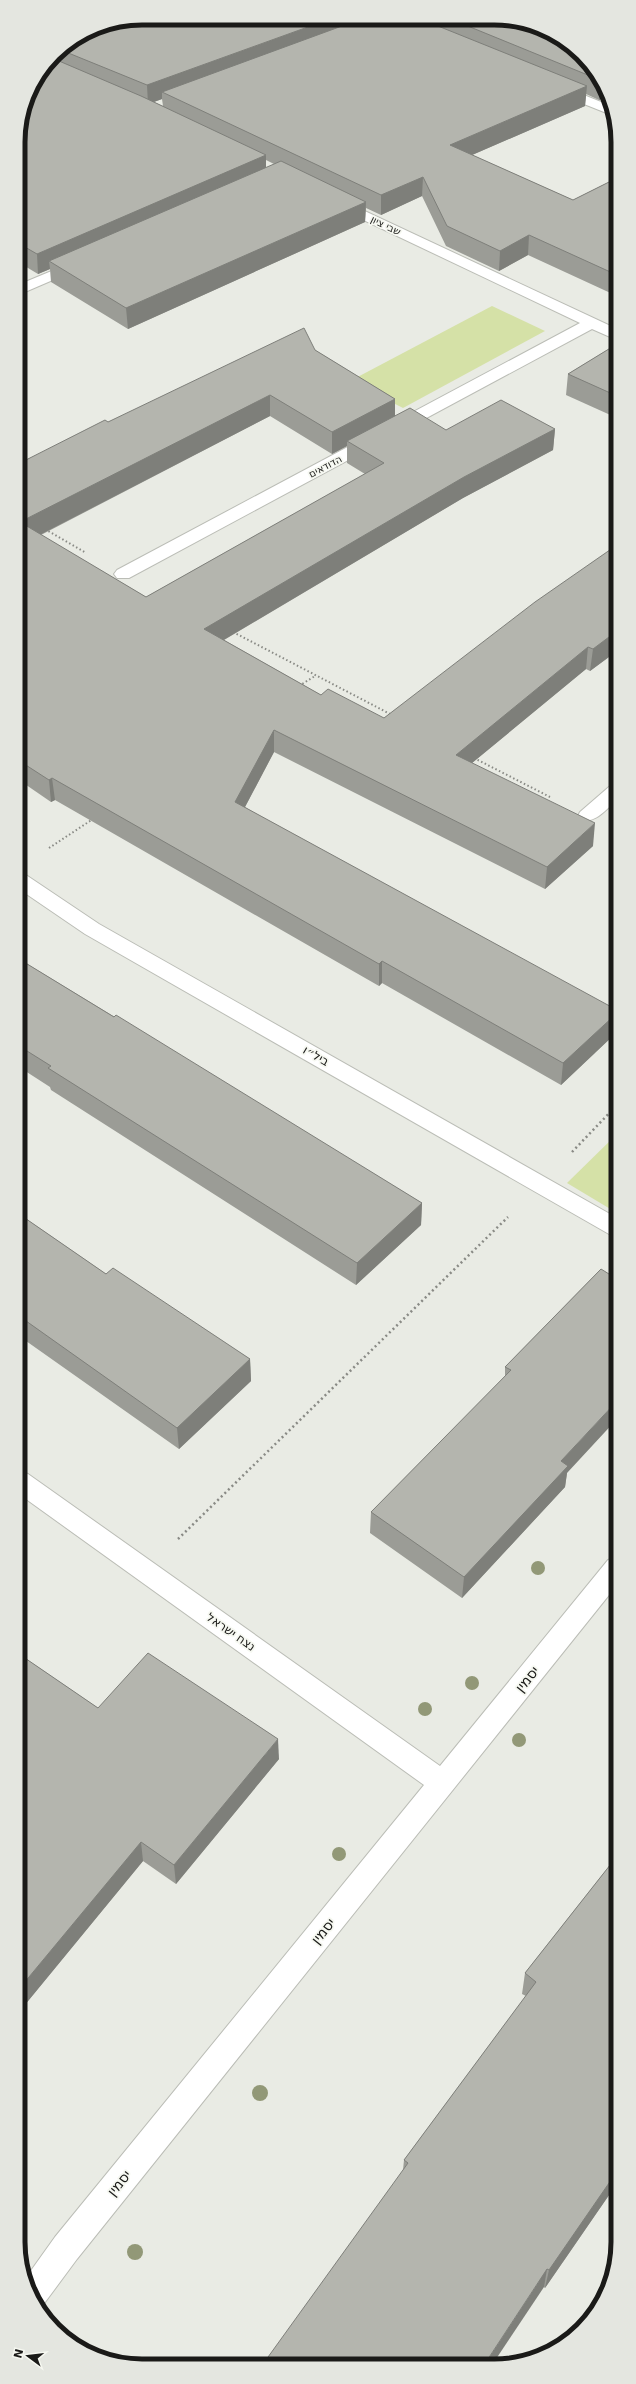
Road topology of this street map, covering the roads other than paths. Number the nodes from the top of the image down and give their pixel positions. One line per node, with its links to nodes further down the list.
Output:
1 (547, 84): 2 (street)
2 (606, 109)
3 (324, 196): 6 (street, שבי ציון)
4 (91, 259): 5 (street)
5 (25, 288)
6 (591, 323): 7 (street, שבי ציון); 8 (street, הדודאים)
7 (611, 331)
8 (123, 574)
9 (611, 795): 10 (street)
10 (587, 816)
11 (25, 884): 12 (street, ביל״ו)
12 (611, 1225)
13 (25, 1486): 15 (street, נצח ישראל)
14 (611, 1576): 15 (street, יסמין)
15 (442, 1783): 16 (street, יסמין)
16 (36, 2291)

